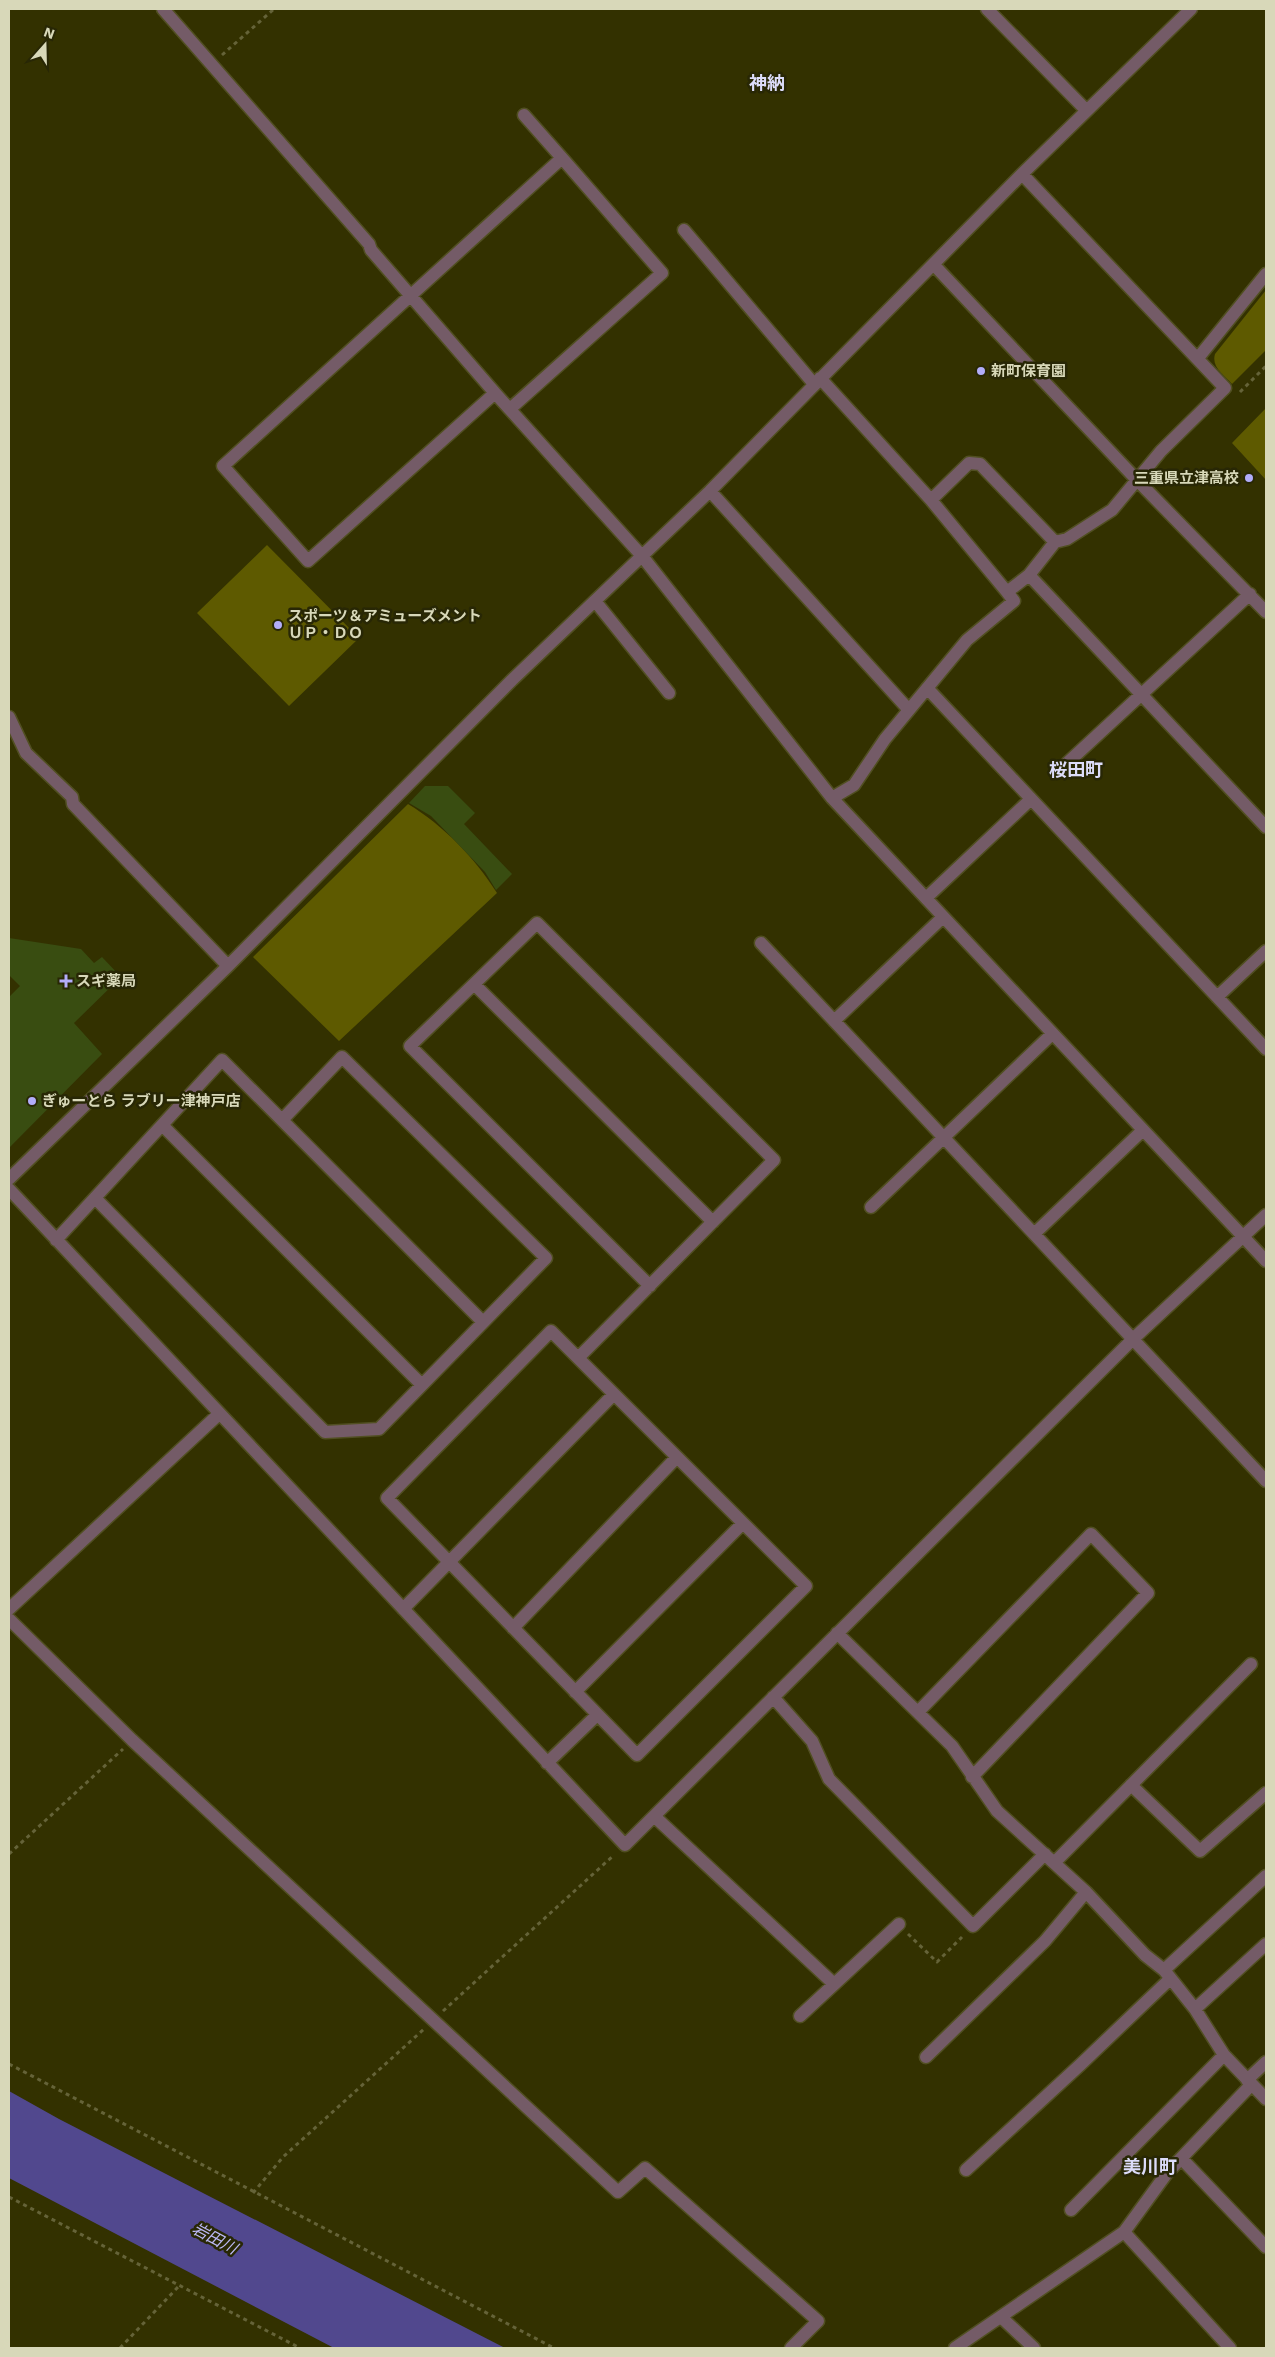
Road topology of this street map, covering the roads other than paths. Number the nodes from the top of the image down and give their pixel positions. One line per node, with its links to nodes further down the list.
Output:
1 (163, 9): 11 (street)
2 (987, 9): 4 (street)
3 (1191, 9): 4 (street)
4 (1086, 110): 7 (street)
5 (524, 115): 6 (street)
6 (562, 158): 11 (street); 15 (street)
7 (1022, 174): 9 (street); 12 (street)
8 (684, 230): 13 (street)
9 (934, 265): 13 (street); 16 (street)
10 (1266, 274): 12 (street)
11 (410, 295): 14 (street); 14 (street)
12 (1198, 358): 16 (street)
13 (817, 381): 17 (street); 18 (street)
14 (495, 393): 15 (street)
15 (510, 408): 20 (street)
16 (1136, 479): 19 (street); 23 (street)
17 (710, 491): 20 (street); 29 (street)
18 (931, 500): 19 (street); 22 (street)
19 (1055, 542): 21 (street)
20 (642, 556): 24 (street); 32 (street)
21 (1029, 576): 22 (street); 28 (street)
22 (1007, 592): 26 (street)
23 (1250, 594): 25 (street); 28 (street)
24 (595, 601): 27 (street); 39 (street)
25 (1266, 612)
26 (927, 688): 29 (street); 33 (street)
27 (669, 693)
28 (1142, 696): 31 (street); 34 (street)
29 (909, 710): 32 (street)
30 (9, 717): 39 (street)
31 (1064, 766)
32 (832, 798): 35 (street)
33 (1031, 799): 35 (street); 41 (street)
34 (1266, 827)
35 (926, 898): 36 (street)
36 (943, 917): 42 (street); 43 (street)
37 (761, 943): 42 (street)
38 (1266, 950): 41 (street)
39 (228, 966): 49 (street)
40 (474, 984): 54 (street); 54 (street); 59 (street)
41 (1218, 997): 44 (street)
42 (834, 1021): 48 (street)
43 (1052, 1034): 47 (street); 48 (street)
44 (1266, 1048)
45 (282, 1120): 46 (street); 60 (street); 60 (street)
46 (163, 1126): 51 (street); 63 (street)
47 (1143, 1130): 55 (street); 56 (street)
48 (944, 1138): 52 (street); 55 (street)
49 (9, 1179)
50 (9, 1189): 57 (street)
51 (96, 1199): 57 (street); 63 (street)
52 (872, 1207)
53 (1266, 1215): 56 (street)
54 (713, 1222): 59 (street)
55 (1034, 1234): 61 (street)
56 (1244, 1236): 58 (street); 61 (street)
57 (56, 1240): 65 (street)
58 (1266, 1260)
59 (650, 1286): 62 (street)
60 (483, 1322): 63 (street)
61 (1133, 1339): 67 (street); 74 (street)
62 (578, 1358): 64 (street); 69 (street)
63 (422, 1385)
64 (614, 1394): 66 (street); 69 (street)
65 (219, 1414): 70 (street); 71 (street)
66 (677, 1457): 68 (street); 73 (street)
67 (1266, 1481)
68 (743, 1523): 76 (street); 79 (street)
69 (449, 1562): 71 (street); 73 (street)
70 (9, 1609)
71 (403, 1609): 80 (street)
72 (9, 1619): 106 (street)
73 (513, 1628): 76 (street)
74 (837, 1633): 77 (street); 78 (street)
75 (1251, 1664): 82 (street)
76 (575, 1692): 79 (street)
77 (773, 1697): 84 (street); 85 (street)
78 (918, 1712): 81 (street); 81 (street)
79 (597, 1715): 80 (street)
80 (547, 1763): 84 (street)
81 (972, 1777): 85 (street)
82 (1132, 1785): 83 (street); 86 (street)
83 (1266, 1793)
84 (654, 1816): 92 (street)
85 (1045, 1854): 86 (street)
86 (1055, 1862): 88 (street)
87 (1266, 1876): 91 (street)
88 (1086, 1892): 91 (street); 96 (street)
89 (899, 1924): 92 (street)
90 (1266, 1944): 93 (street)
91 (1167, 1975): 93 (street); 101 (street)
92 (834, 1984): 94 (street)
93 (1194, 2009): 95 (street)
94 (800, 2016)
95 (1224, 2055): 98 (street); 102 (street)
96 (926, 2056)
97 (1266, 2062): 98 (street)
98 (1249, 2083): 99 (street); 100 (street)
99 (1266, 2099)
100 (1181, 2158): 103 (street); 104 (street)
101 (966, 2170)
102 (1071, 2210)
103 (1124, 2232): 105 (street); 109 (street)
104 (1266, 2247)
105 (1001, 2318): 107 (street); 108 (street)
106 (791, 2348)
107 (955, 2348)
108 (1034, 2348)
109 (1230, 2348)

